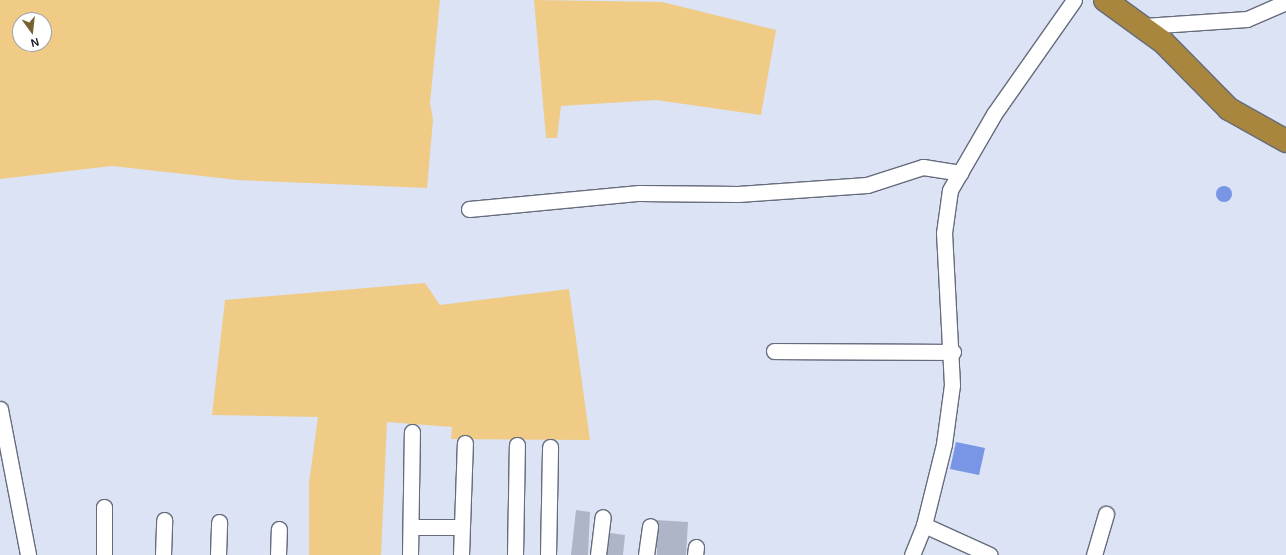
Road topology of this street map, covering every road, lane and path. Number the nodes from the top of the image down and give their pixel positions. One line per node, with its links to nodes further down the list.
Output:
1 (1074, 0): 6 (street)
2 (1105, 0): 4 (highway)
3 (1286, 2): 4 (street)
4 (1144, 26): 5 (highway)
5 (1286, 141)
6 (961, 173): 7 (street); 9 (street)
7 (469, 209)
8 (774, 351): 9 (street)
9 (953, 352): 20 (street)
10 (0, 409): 26 (street)
11 (412, 432): 22 (street)
12 (465, 442): 23 (street)
13 (517, 445): 33 (street)
14 (550, 447): 34 (street)
15 (104, 507): 27 (street)
16 (1106, 514): 39 (street)
17 (603, 516): 35 (street)
18 (164, 520): 28 (street)
19 (219, 522): 29 (street)
20 (924, 525): 25 (street); 37 (street)
21 (650, 526): 36 (street)
22 (411, 527): 23 (street); 31 (street)
23 (461, 527): 32 (street)
24 (279, 529): 30 (street)
25 (964, 550): 38 (street)
26 (28, 555)
27 (104, 555)
28 (163, 555)
29 (218, 555)
30 (278, 555)
31 (410, 555)
32 (461, 555)
33 (515, 555)
34 (548, 555)
35 (598, 555)
36 (646, 555)
37 (912, 555)
38 (990, 555)
39 (1094, 555)

